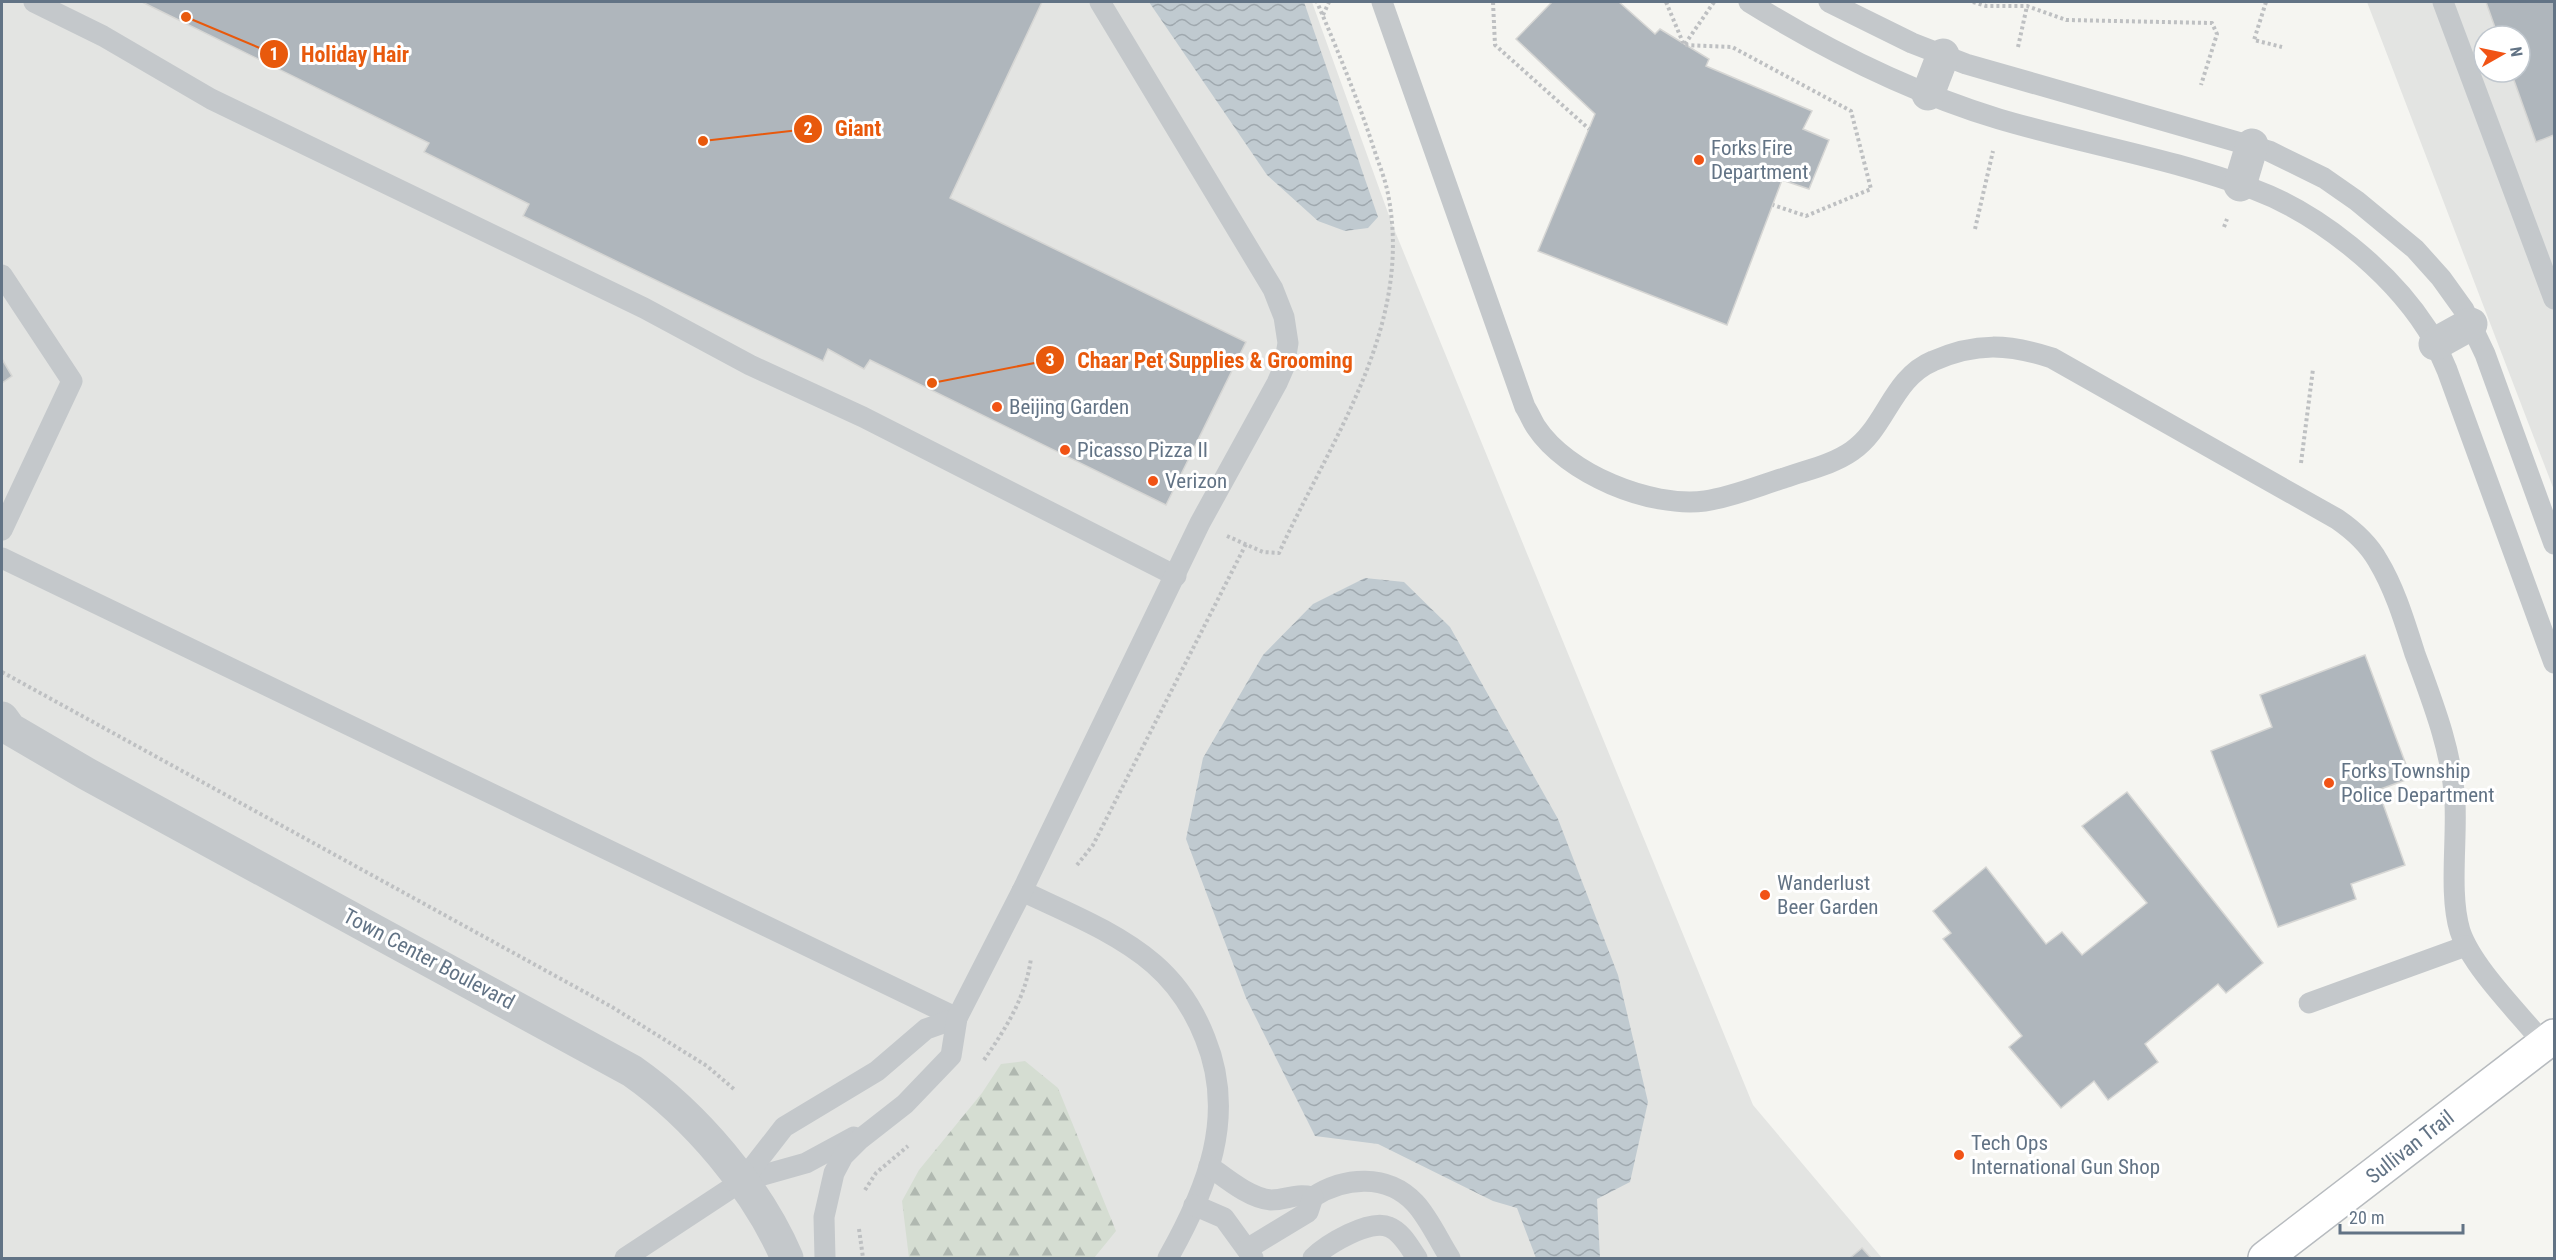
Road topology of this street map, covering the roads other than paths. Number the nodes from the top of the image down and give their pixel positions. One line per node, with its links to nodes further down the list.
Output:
1 (34, 2): 18 (lane)
2 (1100, 2): 18 (lane)
3 (1382, 2): 22 (lane)
4 (1749, 2): 8 (lane)
5 (1829, 2): 7 (lane)
6 (2443, 2): 12 (lane)
7 (1943, 56): 8 (street); 9 (lane)
8 (1928, 94): 10 (lane)
9 (2252, 145): 10 (street); 13 (lane)
10 (2240, 185): 14 (lane)
11 (2, 275): 15 (lane)
12 (2554, 299)
13 (2471, 324): 14 (street); 16 (lane)
14 (2435, 344): 19 (lane)
15 (2, 530)
16 (2554, 544)
17 (2, 558): 24 (lane)
18 (1176, 576): 21 (lane)
19 (2554, 663)
20 (4, 731): 28 (street, Town Center Boulevard)
21 (1022, 891): 24 (lane); 27 (lane)
22 (2466, 946): 23 (lane); 25 (lane)
23 (2309, 1003)
24 (957, 1018): 26 (lane); 28 (lane)
25 (2549, 1040): 39 (main road, Sullivan Trail)
26 (876, 1125): 28 (lane); 34 (lane)
27 (1209, 1166): 29 (lane); 30 (lane)
28 (742, 1181): 32 (lane); 33 (street, Town Center Boulevard)
29 (1312, 1197): 31 (lane); 38 (lane)
30 (1194, 1205): 31 (lane); 35 (lane)
31 (1250, 1254)
32 (625, 1258)
33 (787, 1258)
34 (825, 1258)
35 (1168, 1258)
36 (1313, 1258): 37 (lane)
37 (1417, 1258)
38 (1450, 1258)
39 (2265, 1258)

